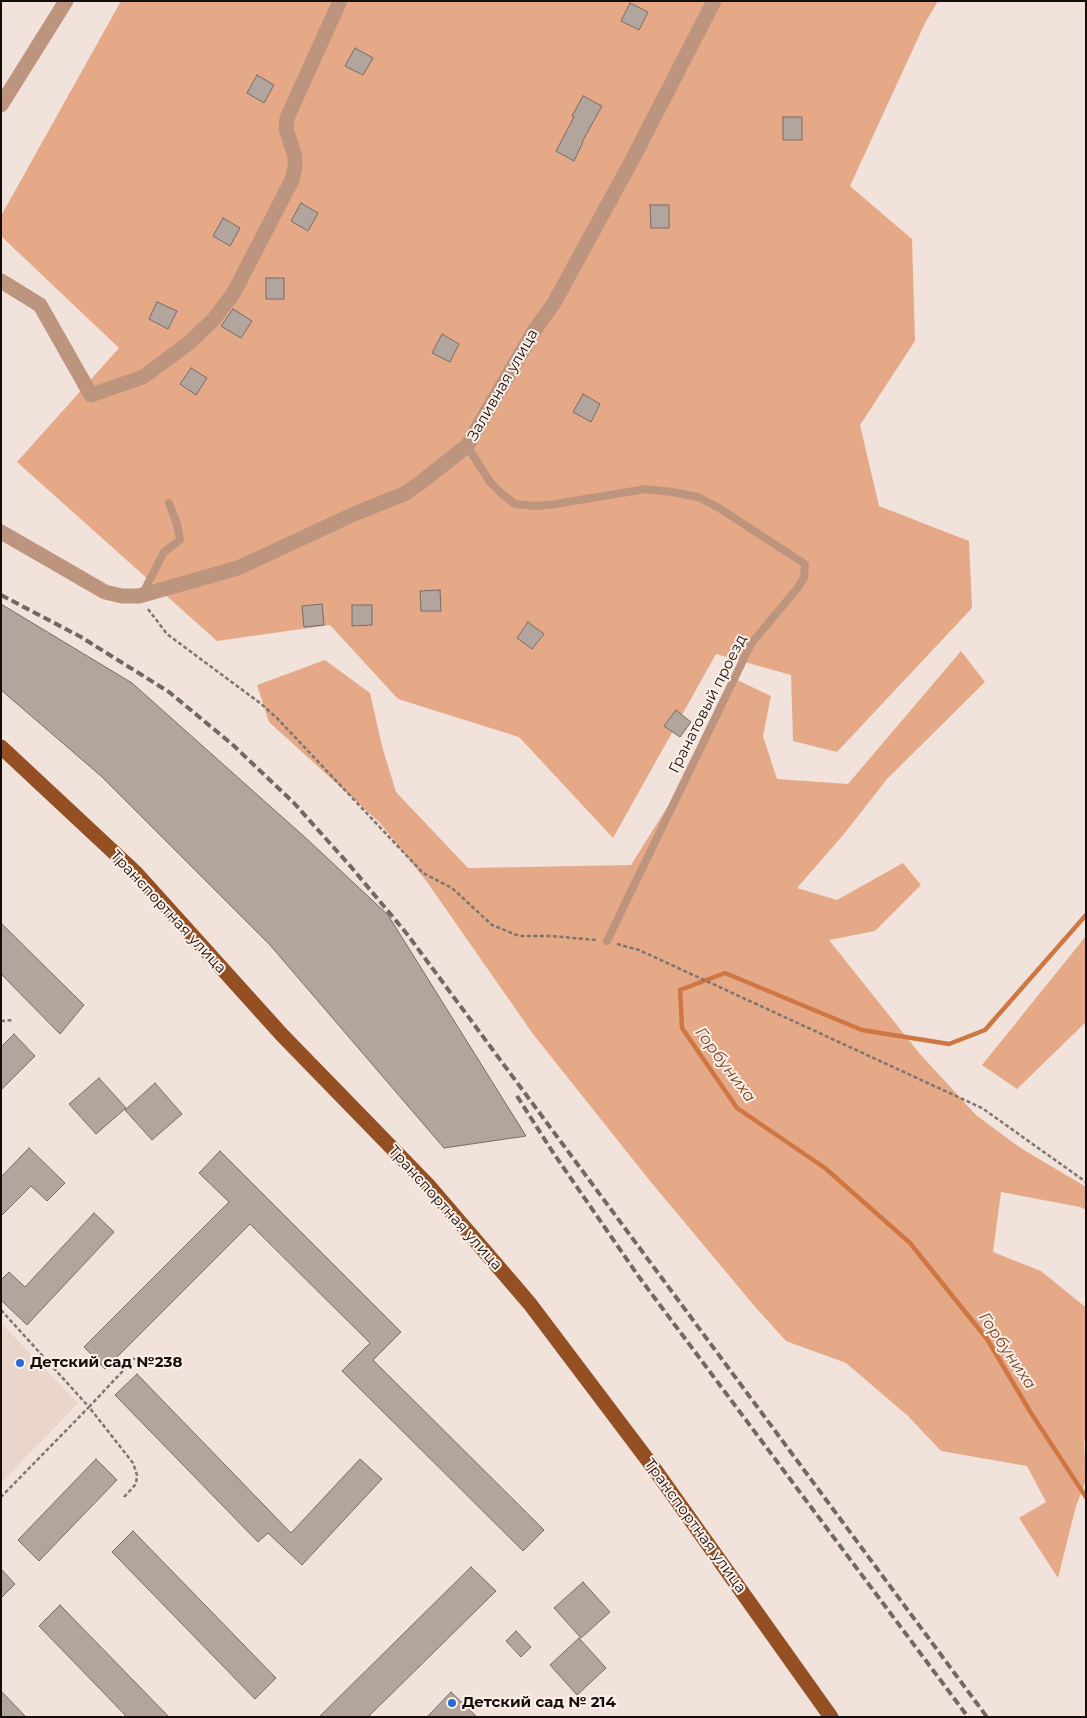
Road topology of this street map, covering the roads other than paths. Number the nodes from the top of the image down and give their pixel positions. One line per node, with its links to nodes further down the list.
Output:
1 (66, 1): 4 (street)
2 (340, 1): 5 (street)
3 (714, 1): 6 (street, Заливная улица)
4 (1, 105)
5 (1, 281)
6 (467, 446): 9 (street, Заливная улица); 11 (lane, Гранатовый проезд)
7 (169, 503): 9 (lane)
8 (1, 532): 9 (street, Заливная улица)
9 (140, 596)
10 (1, 747): 12 (main road, Транспортная улица)
11 (607, 941)
12 (831, 1717)

